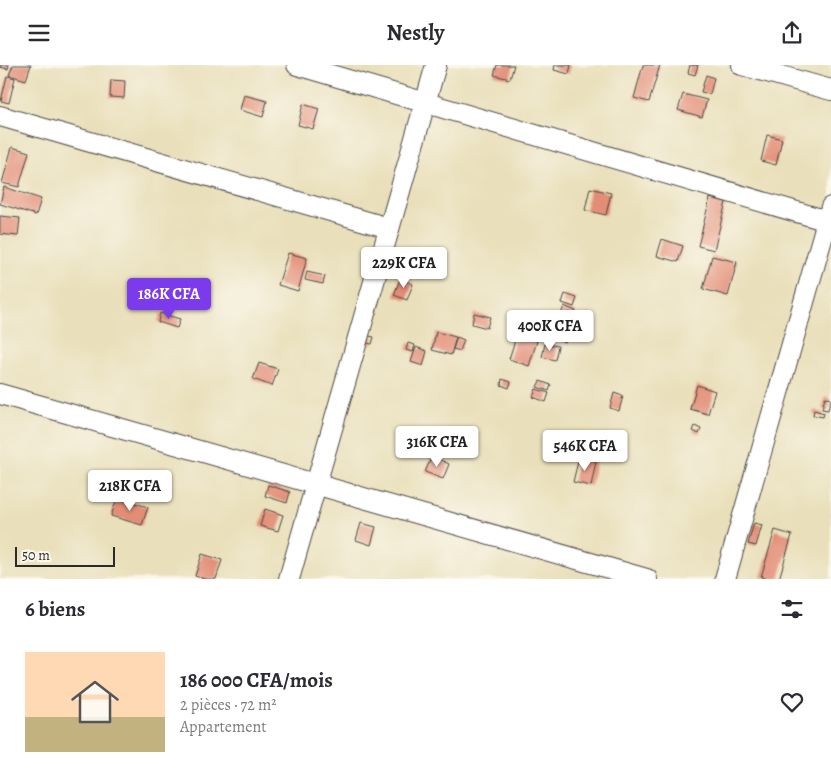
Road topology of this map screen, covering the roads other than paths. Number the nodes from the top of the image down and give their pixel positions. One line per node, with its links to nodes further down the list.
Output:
1 (297, 65): 5 (street)
2 (436, 65): 5 (street)
3 (742, 65): 4 (street)
4 (831, 90)
5 (425, 103): 7 (street); 8 (street)
6 (0, 116): 8 (street)
7 (830, 217): 13 (street)
8 (389, 228): 10 (street)
9 (0, 394): 10 (street)
10 (316, 484): 11 (street); 12 (street)
11 (289, 579)
12 (648, 579)
13 (724, 579)

